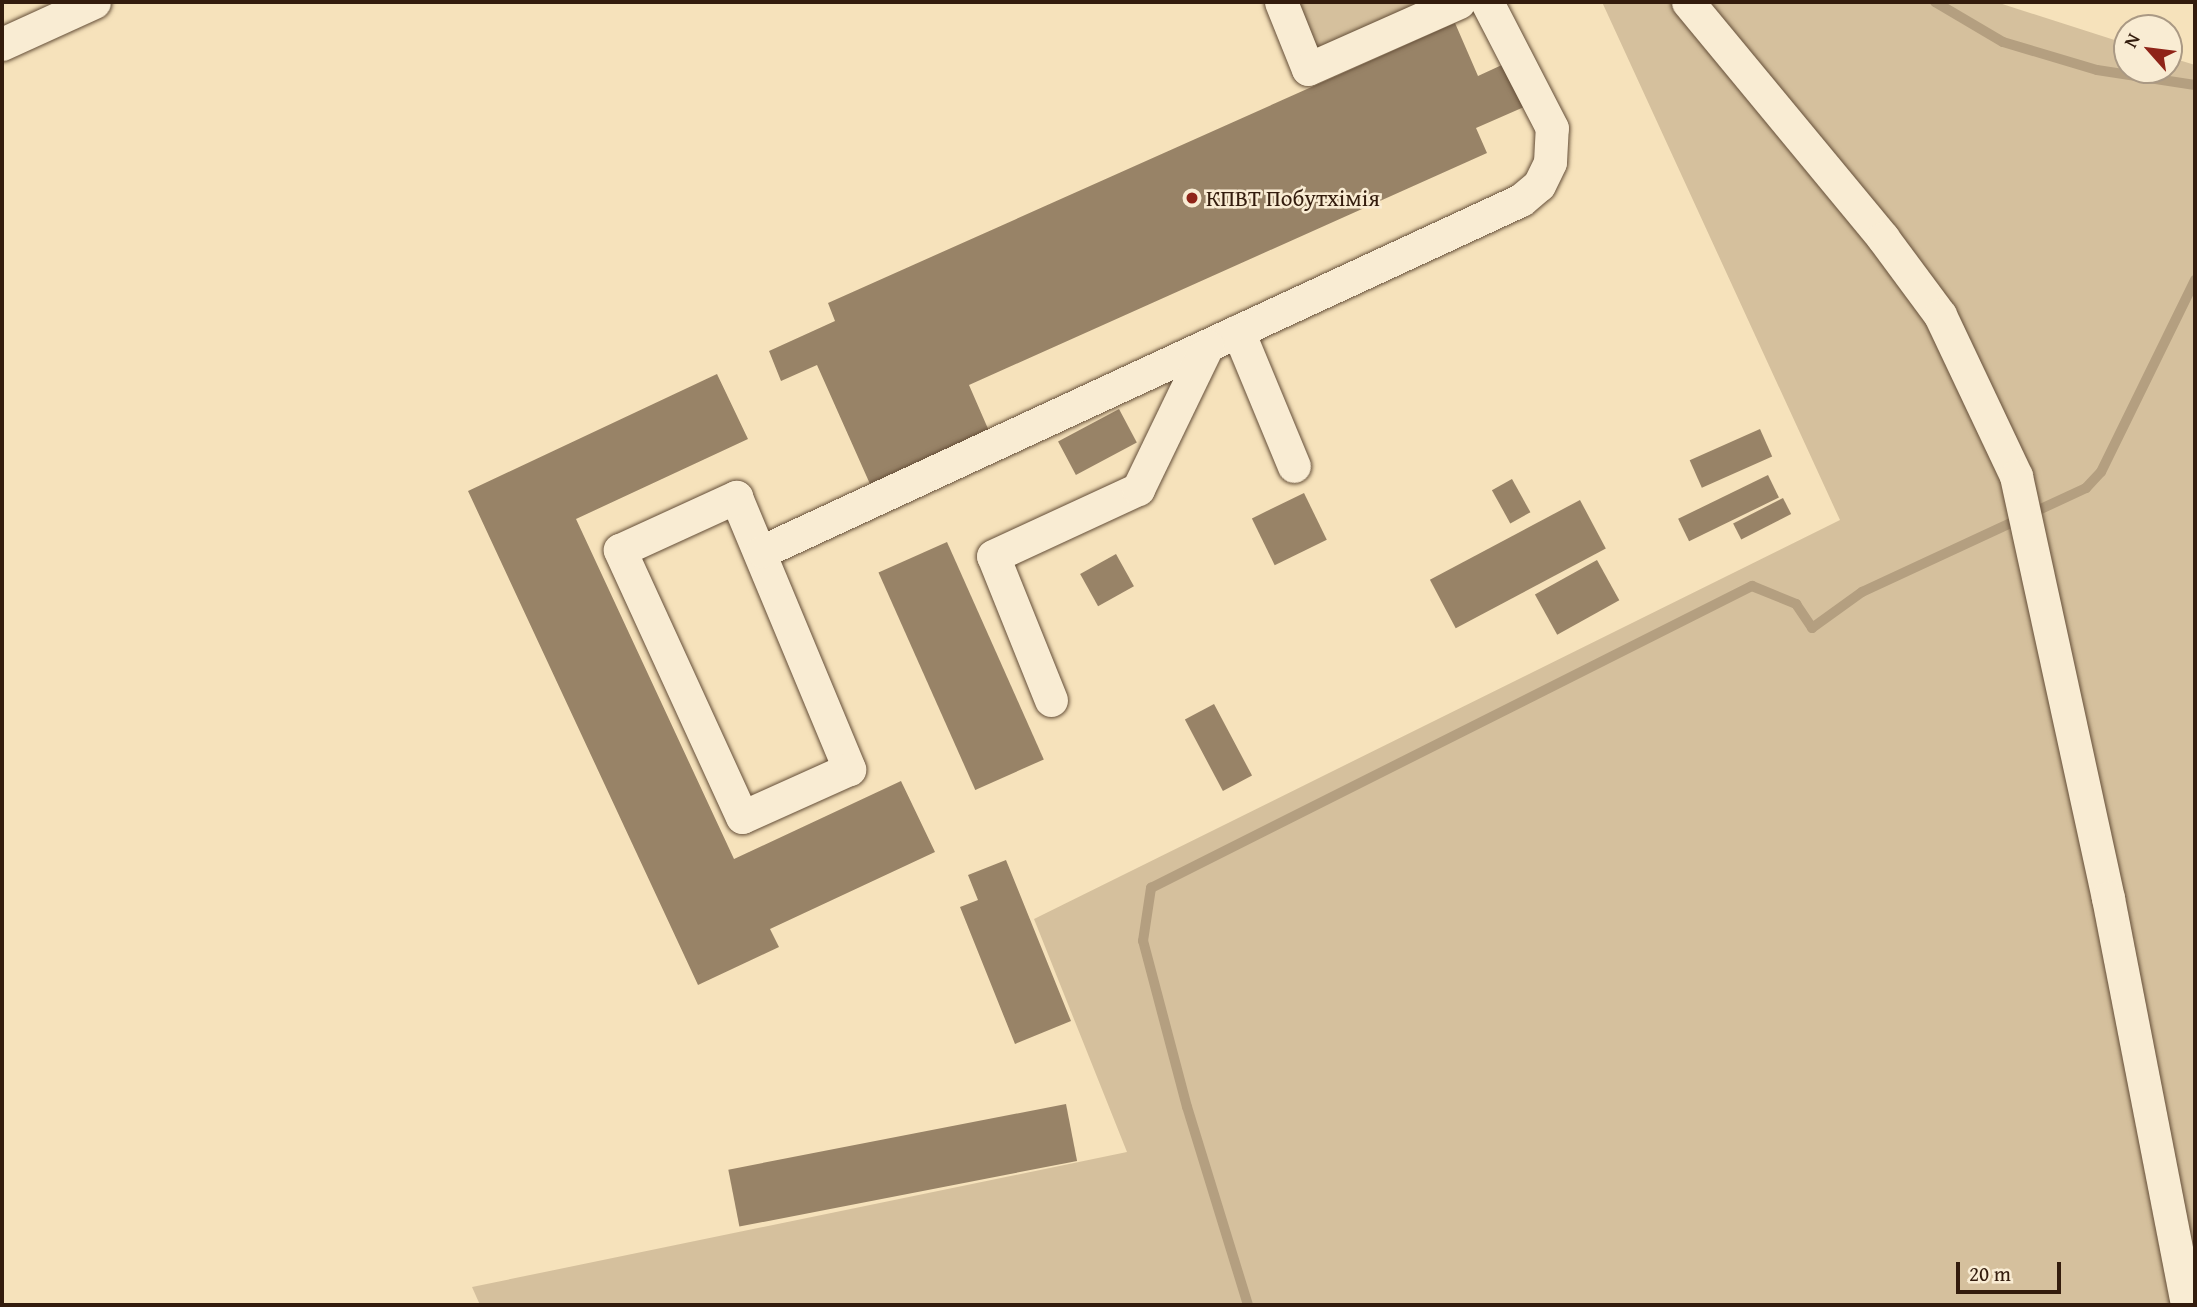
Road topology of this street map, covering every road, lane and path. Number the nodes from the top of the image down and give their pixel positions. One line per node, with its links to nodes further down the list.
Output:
1 (94, 2): 6 (street)
2 (1280, 2): 3 (street)
3 (1459, 2)
4 (1486, 2): 7 (street)
5 (1688, 2): 12 (street)
6 (2, 44)
7 (1238, 331): 8 (street); 9 (street)
8 (1207, 346): 10 (street); 11 (street)
9 (1294, 466)
10 (763, 551): 10 (street)
11 (1051, 700)
12 (2187, 1305)

